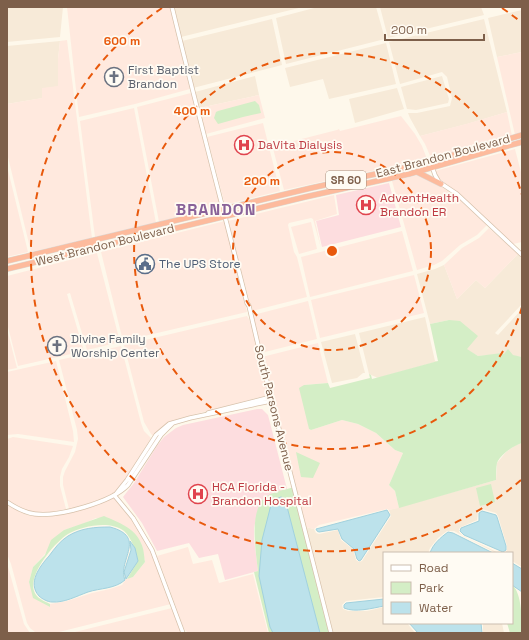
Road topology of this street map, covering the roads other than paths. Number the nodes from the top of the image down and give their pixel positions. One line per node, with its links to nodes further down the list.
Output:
1 (172, 7): 8 (street, South Parsons Avenue)
2 (522, 135): 4 (highway, East Brandon Boulevard / SR 60)
3 (522, 142): 5 (highway, East Brandon Boulevard / SR 60)
4 (430, 161): 5 (street); 8 (highway, East Brandon Boulevard / SR 60)
5 (432, 168): 6 (highway, East Brandon Boulevard / SR 60); 7 (street)
6 (416, 172): 7 (highway); 9 (highway, East Brandon Boulevard / SR 60)
7 (442, 184): 14 (street)
8 (224, 209): 9 (street, South Parsons Avenue); 10 (highway, West Brandon Boulevard / SR 60)
9 (226, 216): 12 (highway, West Brandon Boulevard / SR 60); 17 (street, South Parsons Avenue)
10 (117, 235): 11 (highway, West Brandon Boulevard / SR 60); 12 (highway)
11 (95, 240): 13 (highway); 15 (highway, West Brandon Boulevard / SR 60)
12 (97, 247): 13 (highway, West Brandon Boulevard / SR 60)
13 (72, 253): 16 (highway, West Brandon Boulevard / SR 60)
14 (522, 255)
15 (7, 261)
16 (7, 269)
17 (271, 399): 18 (street); 21 (street, South Parsons Avenue)
18 (114, 495): 19 (street); 20 (street)
19 (7, 502)
20 (184, 632)
21 (331, 633)

